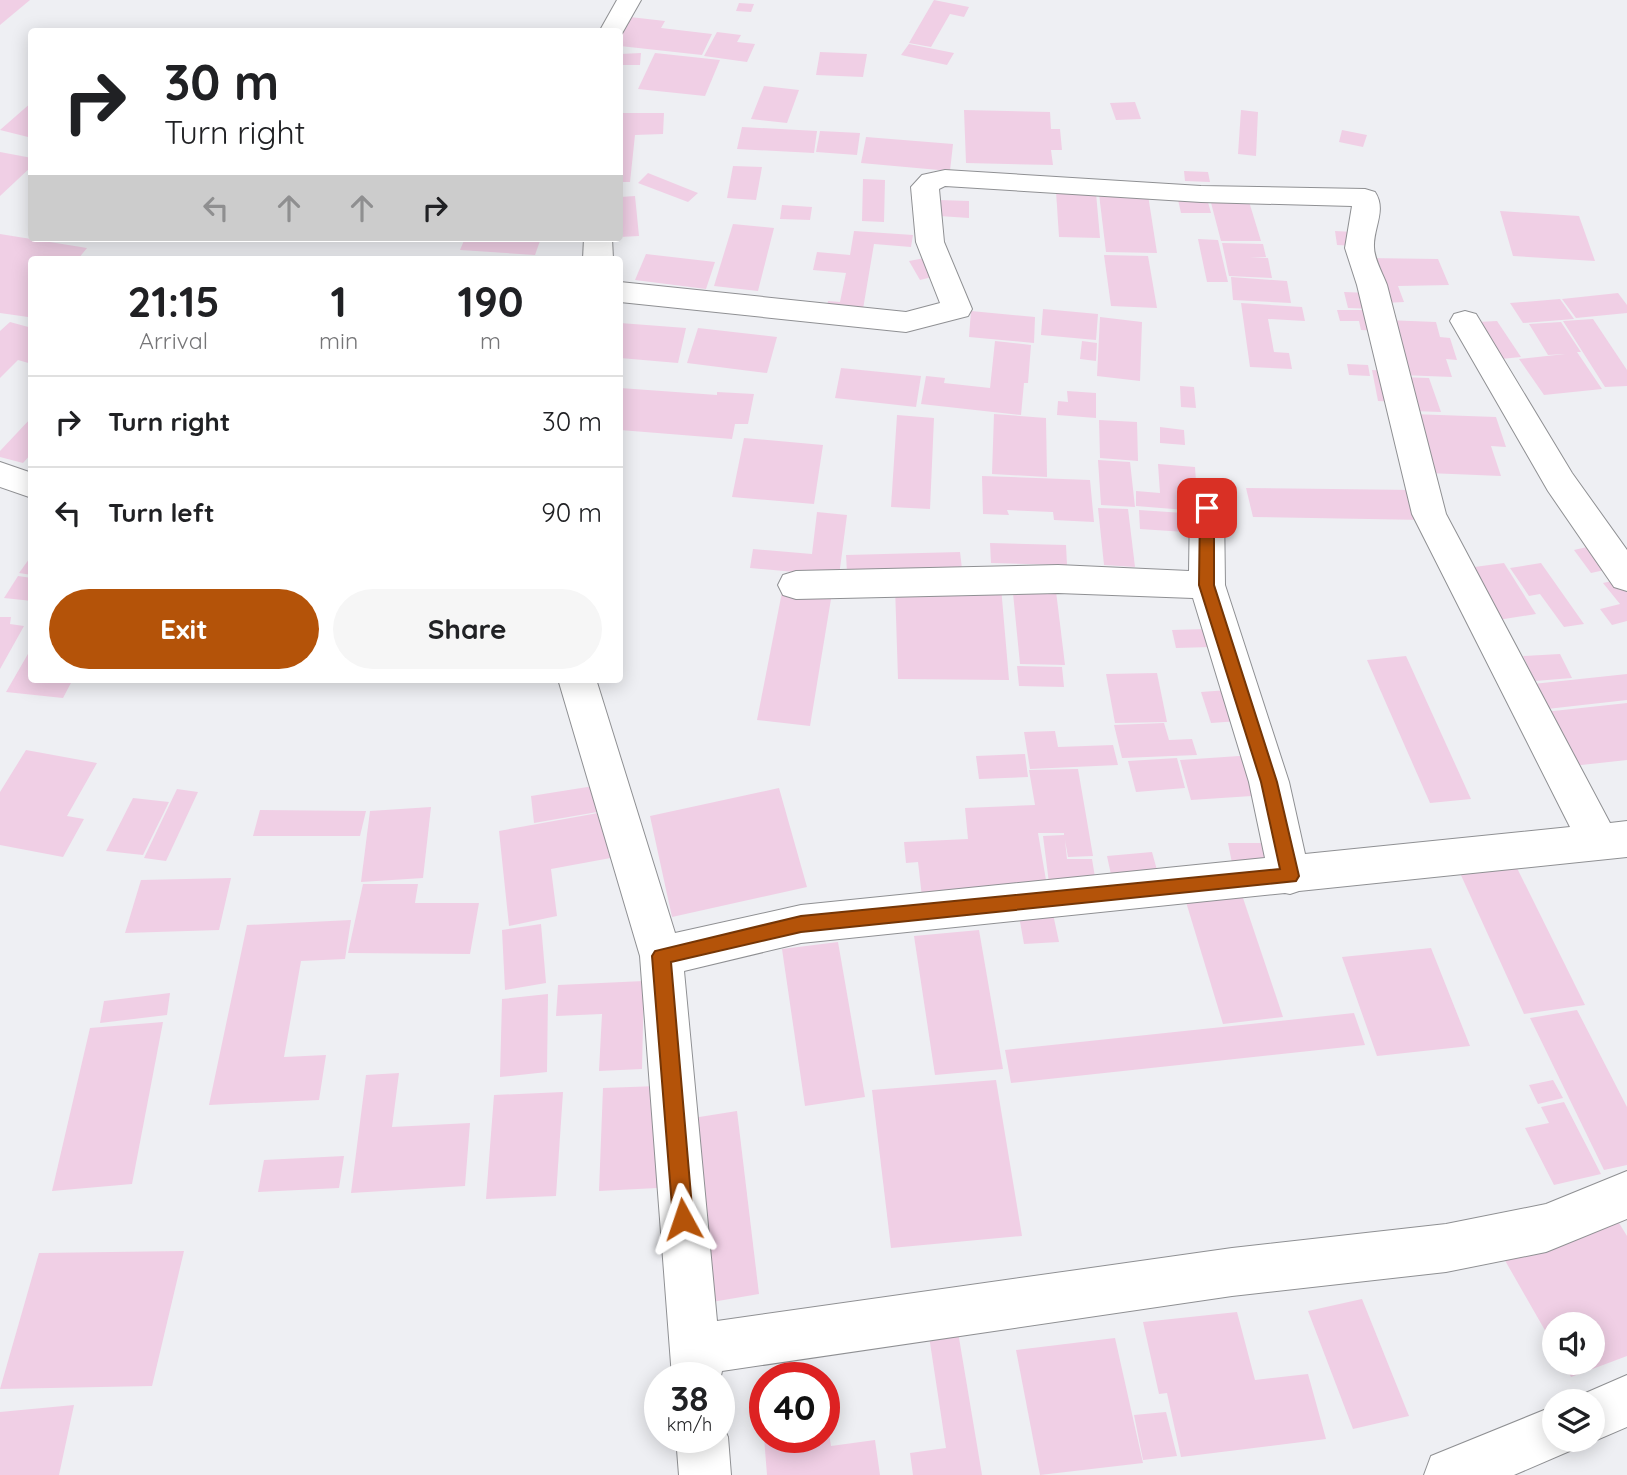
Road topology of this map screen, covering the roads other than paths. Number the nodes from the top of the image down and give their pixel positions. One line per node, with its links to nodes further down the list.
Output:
1 (629, 0): 2 (street)
2 (613, 28)
3 (623, 292): 12 (street)
4 (1465, 321): 8 (street)
5 (0, 474): 6 (street)
6 (28, 484)
7 (1207, 508): 10 (street)
8 (1627, 577)
9 (796, 585): 10 (street)
10 (1207, 585): 13 (street)
11 (578, 683): 14 (street)
12 (1613, 840): 13 (street)
13 (1290, 876): 14 (street)
14 (661, 956): 16 (street)
15 (1627, 1195): 17 (street)
16 (695, 1362)
17 (707, 1362)
18 (1627, 1401): 19 (street)
19 (1605, 1410)
20 (1542, 1437): 23 (street)
21 (703, 1453): 22 (street)
22 (705, 1475)
23 (1450, 1475)

